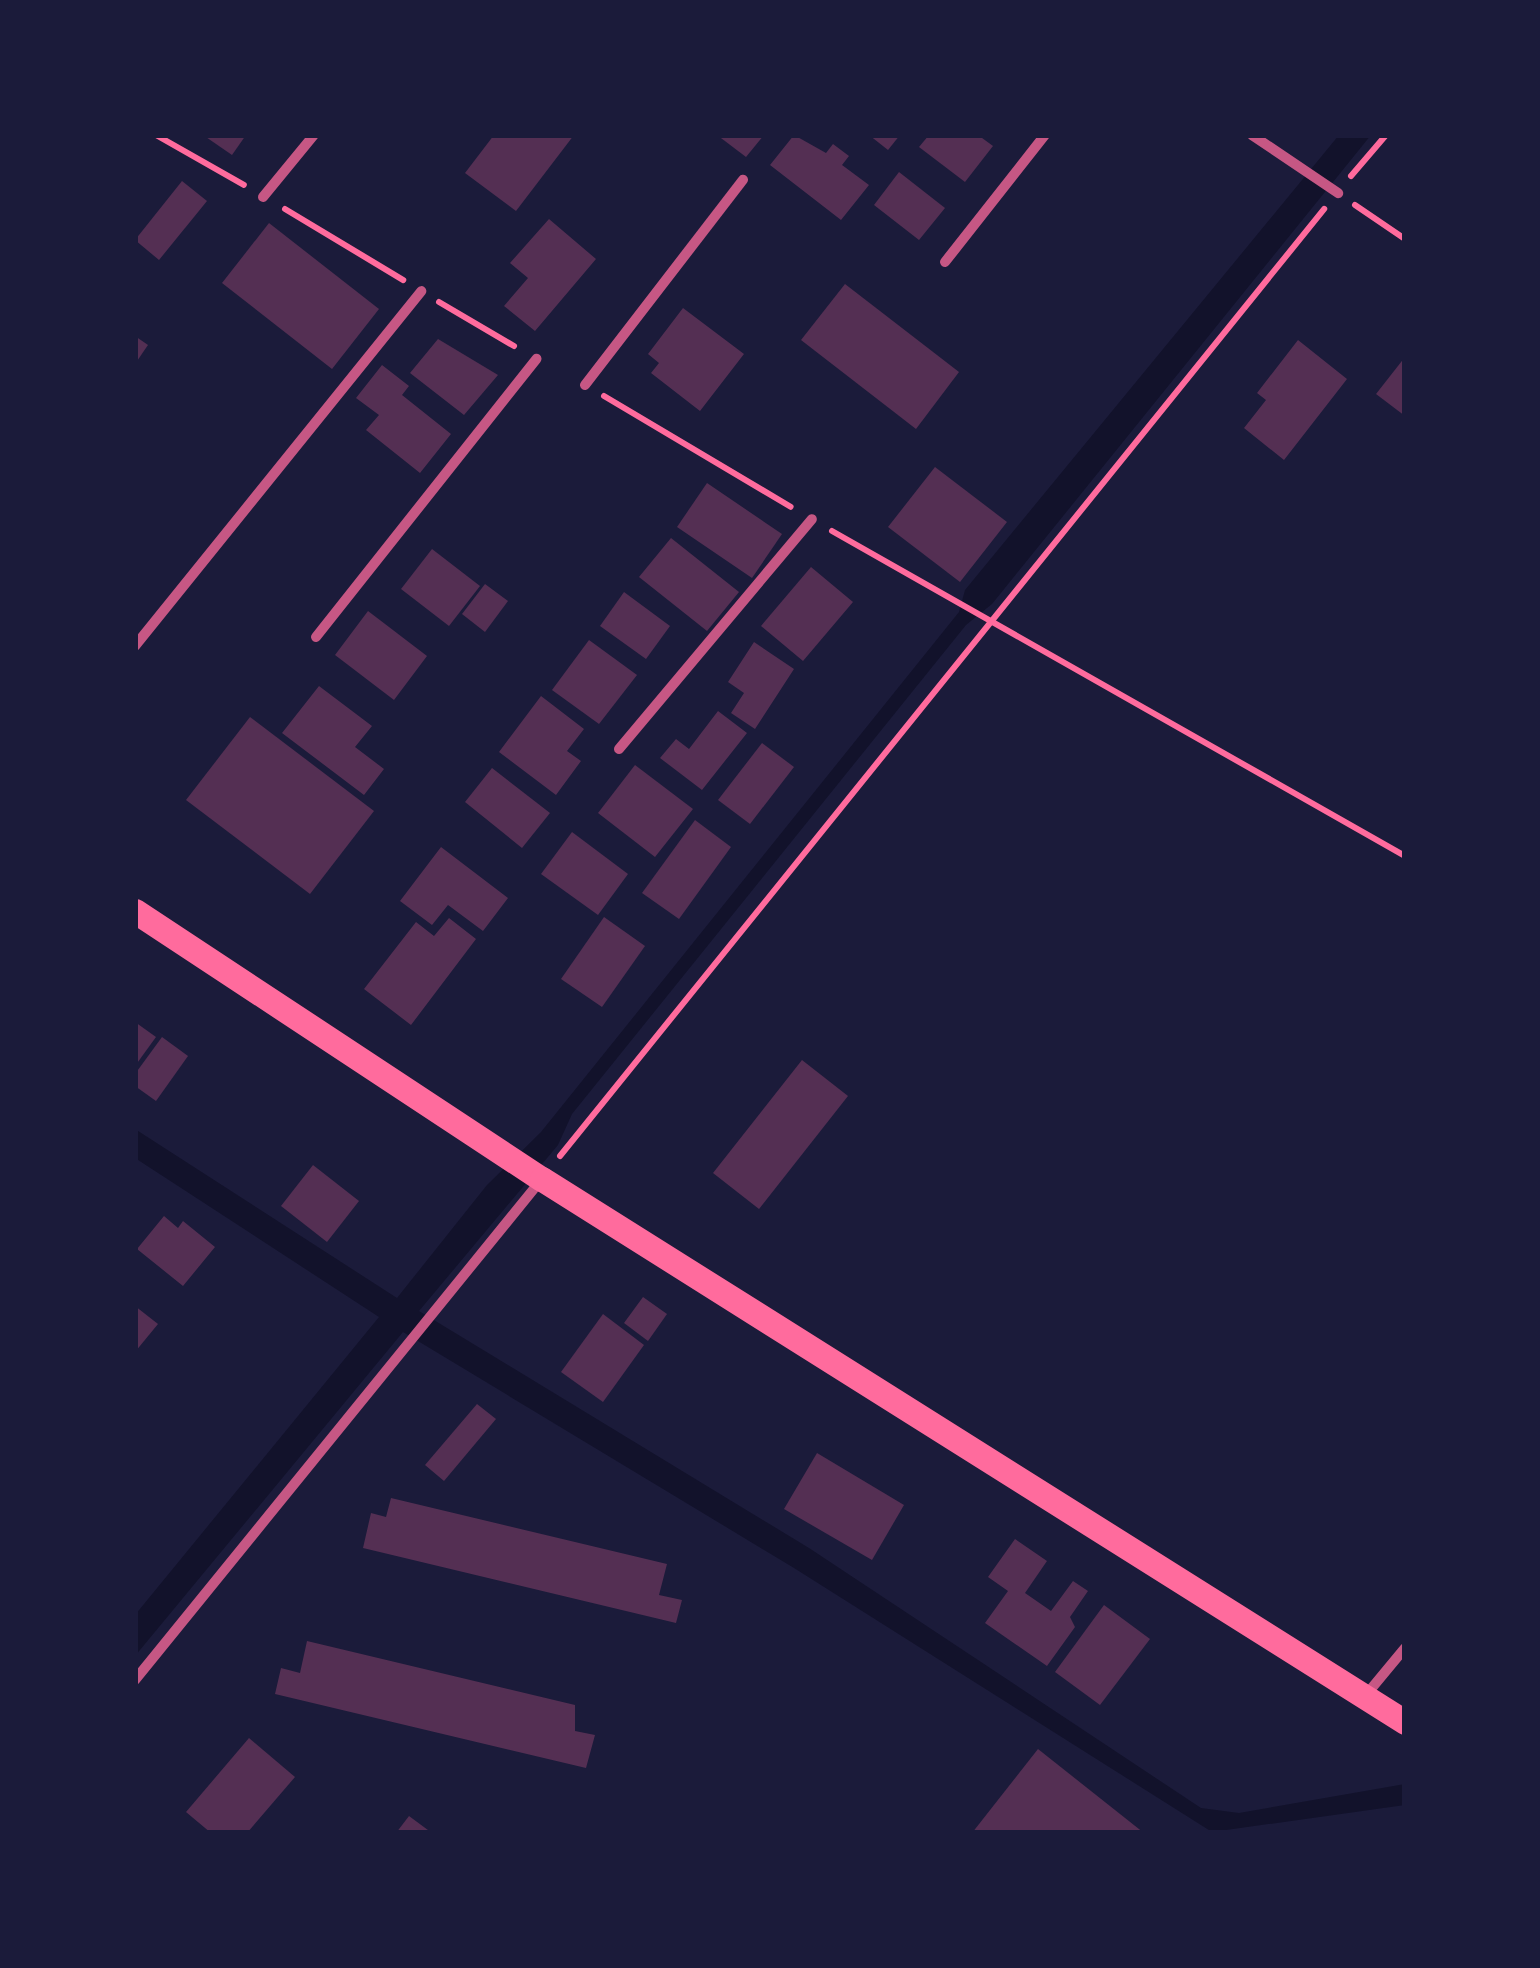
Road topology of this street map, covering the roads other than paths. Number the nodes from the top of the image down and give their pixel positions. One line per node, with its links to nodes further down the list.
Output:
1 (314, 135): 6 (street)
2 (1045, 135): 7 (street)
3 (1252, 135): 5 (street)
4 (743, 180): 10 (street)
5 (1338, 193)
6 (264, 196)
7 (945, 262)
8 (421, 291): 13 (street)
9 (536, 359): 12 (street)
10 (585, 386)
11 (812, 519): 14 (street)
12 (316, 637)
13 (135, 646)
14 (619, 749)
15 (135, 910): 16 (main road)
16 (542, 1179): 18 (street); 19 (main road)
17 (1405, 1648): 19 (street)
18 (135, 1680)
19 (1365, 1696): 20 (main road)
20 (1405, 1722)

